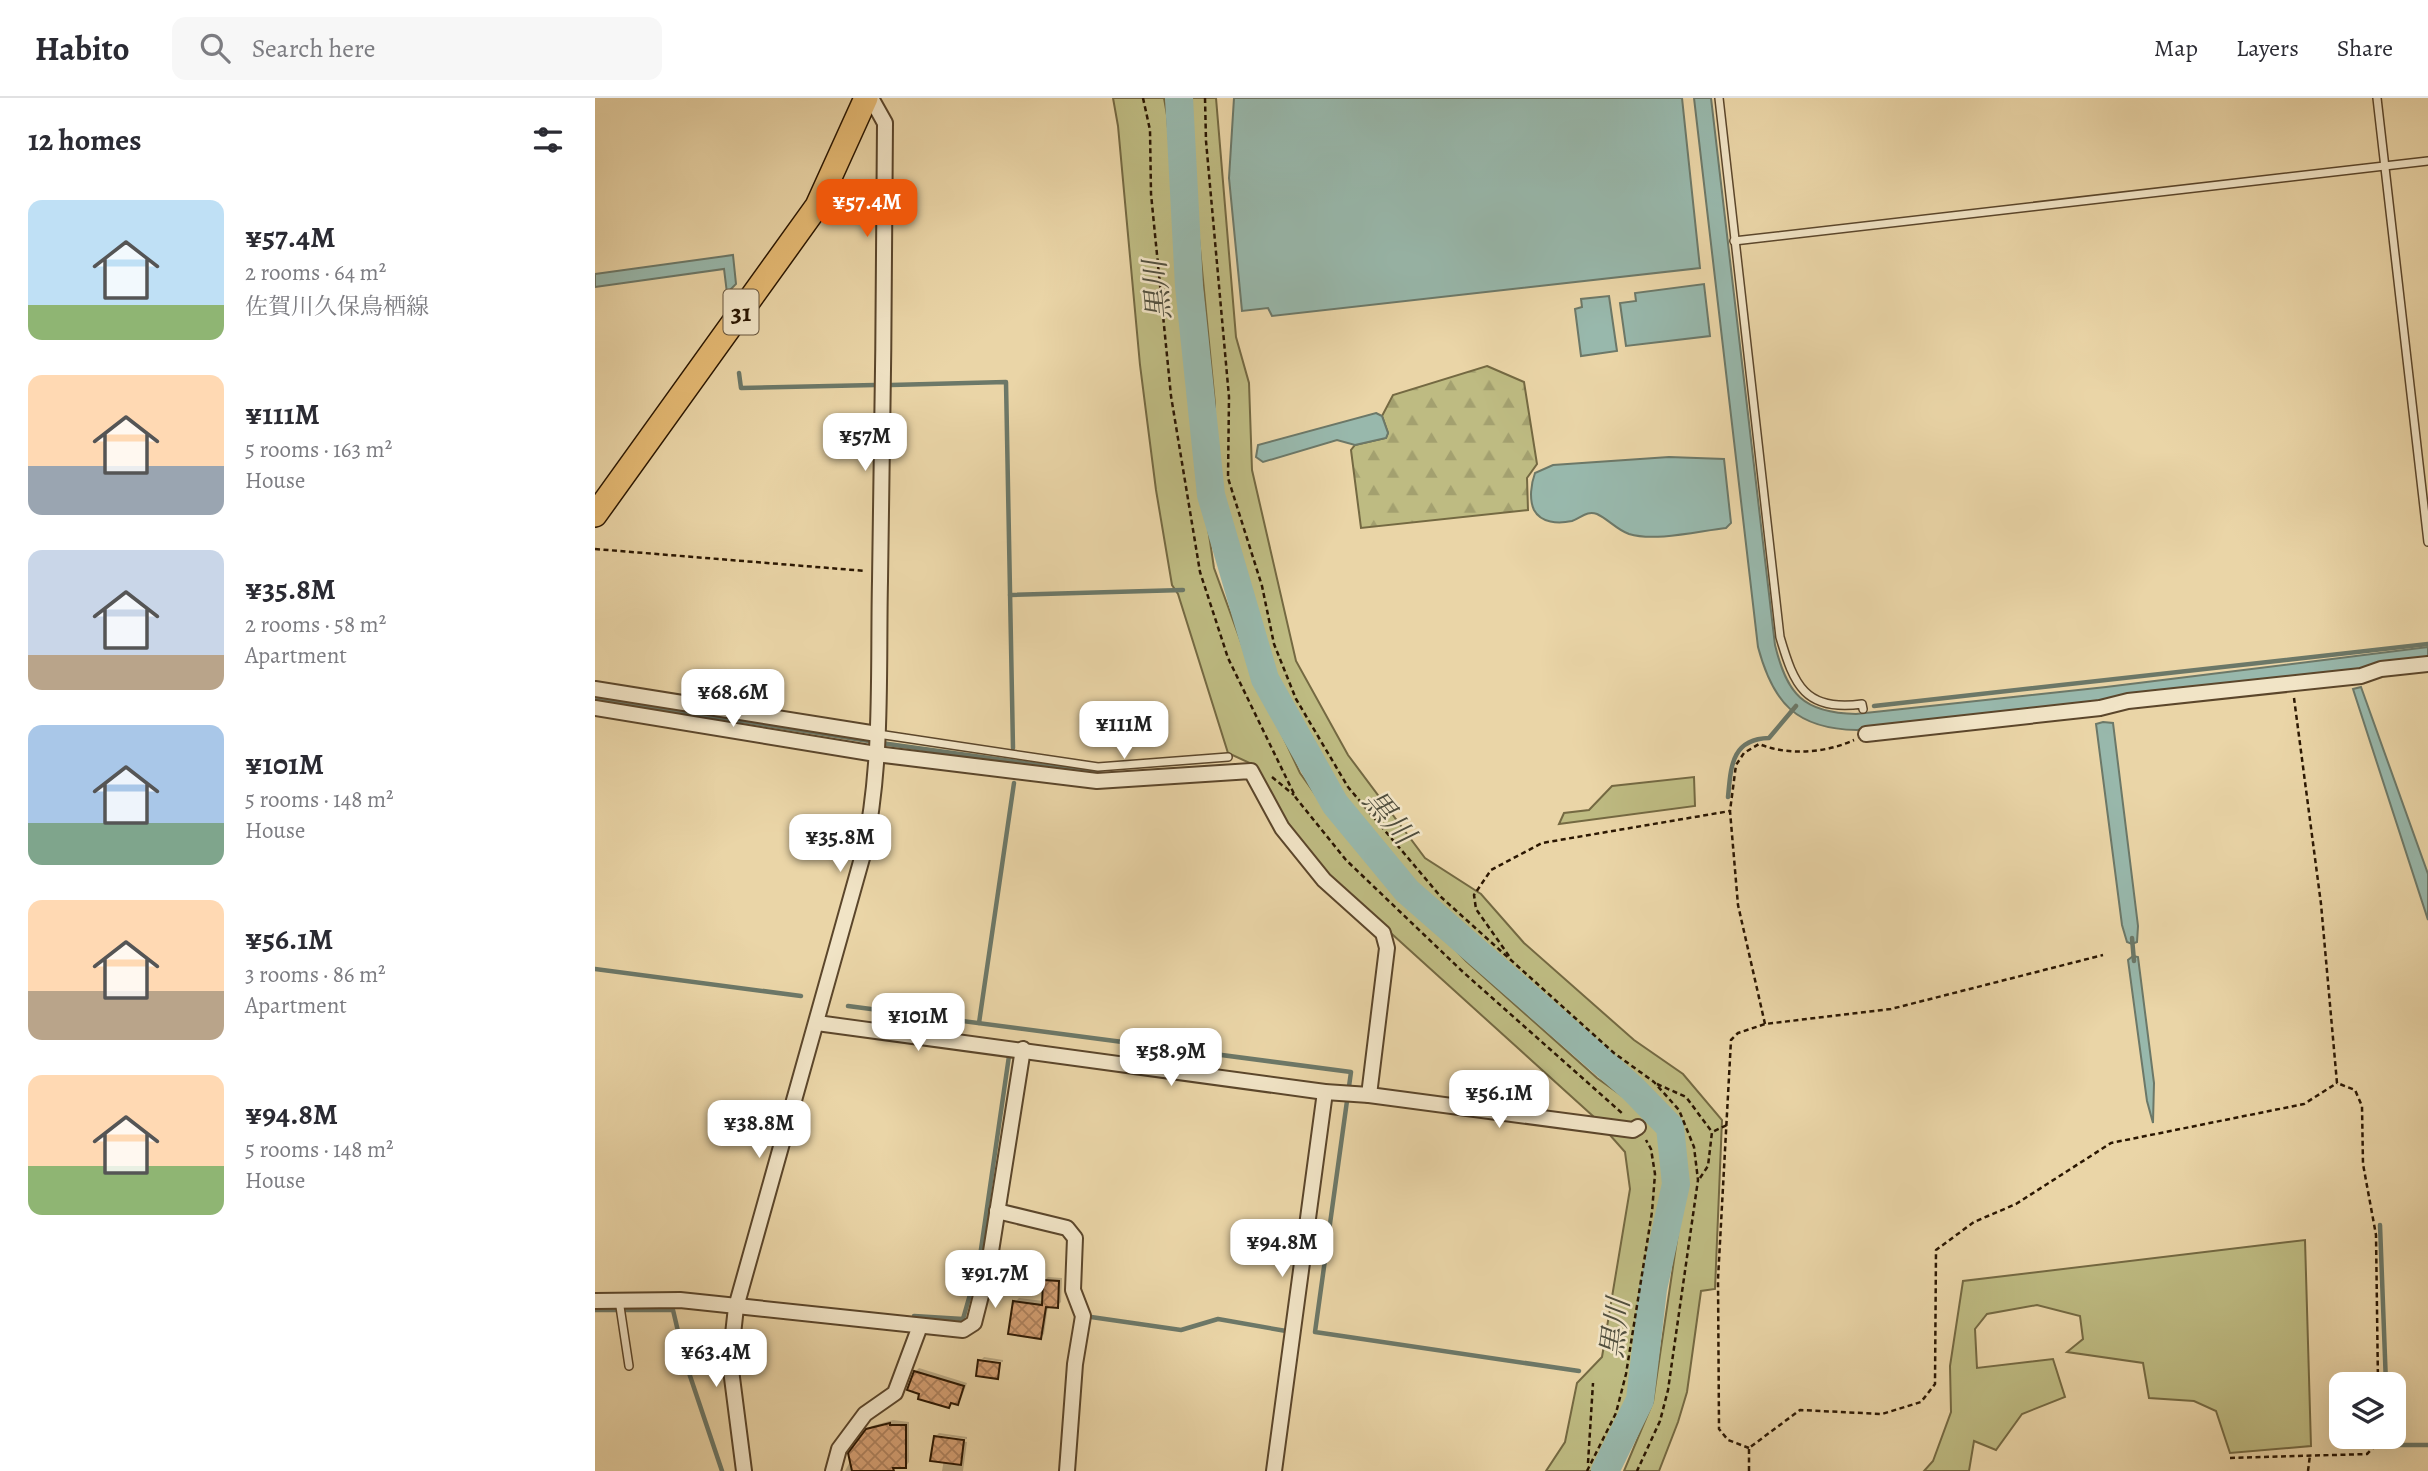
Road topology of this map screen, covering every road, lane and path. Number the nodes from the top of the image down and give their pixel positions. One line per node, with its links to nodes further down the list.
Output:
1 (869, 98): 9 (main road, 31); 12 (street)
2 (1143, 98): 33 (path)
3 (1205, 98): 24 (path)
4 (1719, 98): 8 (lane)
5 (2377, 98): 7 (lane)
6 (2428, 161): 7 (lane)
7 (2385, 166): 8 (lane); 10 (lane)
8 (1734, 241): 17 (lane)
9 (595, 515)
10 (2428, 542)
11 (595, 549): 12 (path)
12 (880, 572): 18 (street)
13 (2428, 664): 14 (street)
14 (2292, 684): 19 (street); 29 (path)
15 (595, 689): 18 (street)
16 (595, 708): 20 (street)
17 (1863, 709)
18 (877, 734): 20 (street); 21 (lane)
19 (1866, 734): 22 (path)
20 (876, 754): 25 (street); 31 (street)
21 (1228, 757)
22 (1730, 811): 24 (path); 26 (path)
23 (2103, 955): 26 (path)
24 (1511, 960): 28 (path)
25 (820, 1010): 27 (street); 39 (street)
26 (1765, 1024): 32 (path)
27 (1023, 1049): 30 (street); 36 (street)
28 (1654, 1082): 34 (path); 35 (path)
29 (2337, 1083): 42 (path); 44 (path)
30 (1325, 1092): 31 (street); 52 (street)
31 (1369, 1095): 33 (street)
32 (1727, 1125): 34 (path); 44 (path)
33 (1638, 1127): 48 (path)
34 (1712, 1132): 35 (path)
35 (1698, 1180): 53 (path)
36 (997, 1211): 40 (street); 51 (street)
37 (619, 1300): 38 (street); 39 (street); 41 (lane)
38 (595, 1301)
39 (736, 1307): 40 (street); 49 (street)
40 (920, 1326): 50 (street)
41 (629, 1366)
42 (2378, 1372)
43 (1593, 1383): 48 (path)
44 (1749, 1448): 54 (path)
45 (2372, 1449): 46 (path)
46 (2310, 1455): 47 (path); 55 (path)
47 (2229, 1458)
48 (1587, 1469)
49 (744, 1471)
50 (833, 1471)
51 (1067, 1471)
52 (1274, 1471)
53 (1637, 1471)
54 (1749, 1471)
55 (2308, 1471)

